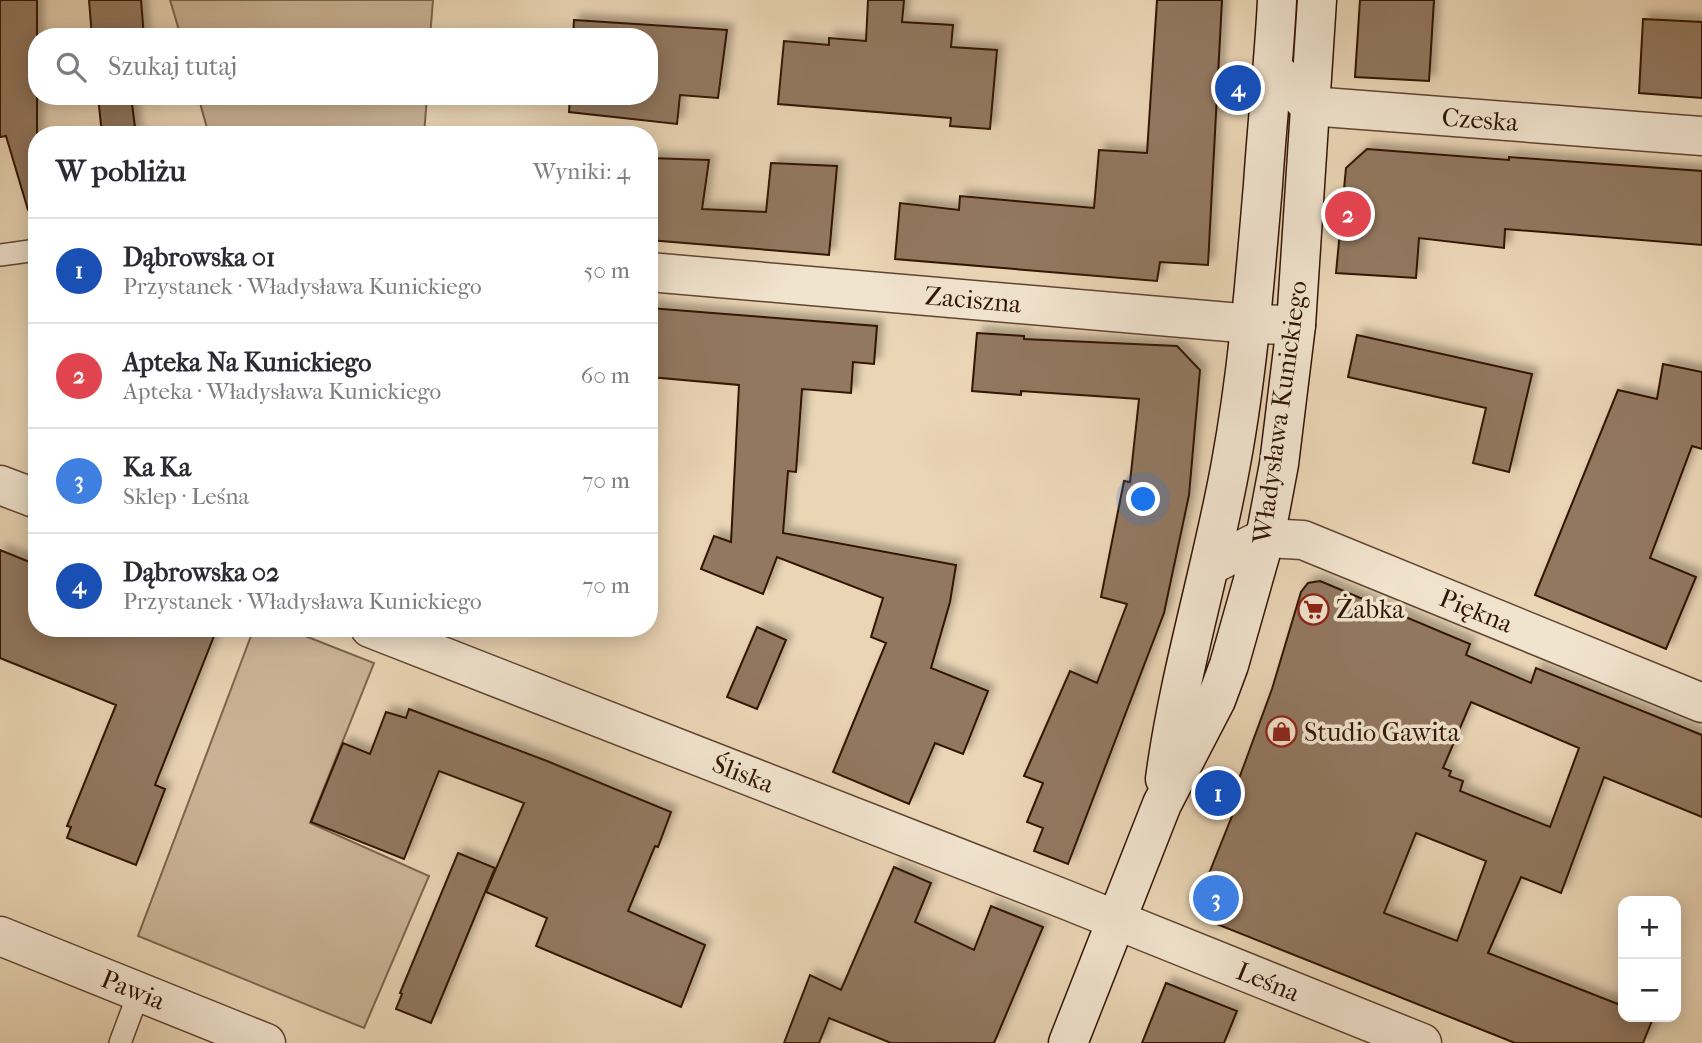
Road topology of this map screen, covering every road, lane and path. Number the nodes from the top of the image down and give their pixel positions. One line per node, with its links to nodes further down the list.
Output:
1 (1277, 0): 3 (street, Władysława Kunickiego)
2 (1317, 0): 4 (street, Władysława Kunickiego)
3 (1273, 69): 4 (street); 9 (street, Władysława Kunickiego)
4 (1310, 106): 5 (street, Czeska); 10 (street, Władysława Kunickiego)
5 (1702, 136)
6 (28, 251): 7 (lane)
7 (0, 255)
8 (658, 273): 9 (street, Zaciszna)
9 (1252, 324): 10 (street, Zaciszna); 14 (street, Władysława Kunickiego)
10 (1296, 325): 13 (street, Władysława Kunickiego)
11 (0, 485): 12 (street)
12 (28, 496)
13 (1265, 538): 14 (street, Piękna); 16 (street, Piękna); 17 (street, Władysława Kunickiego)
14 (1211, 565): 17 (street, Władysława Kunickiego)
15 (393, 637): 18 (street, Śliska)
16 (1702, 703)
17 (1162, 804): 18 (street, Władysława Kunickiego)
18 (1115, 920): 23 (street, Władysława Kunickiego); 24 (street, Leśna)
19 (0, 936): 20 (street, Pawia)
20 (139, 992): 21 (lane); 22 (street, Pawia)
21 (120, 1043)
22 (265, 1043)
23 (1068, 1043)
24 (1422, 1043)

